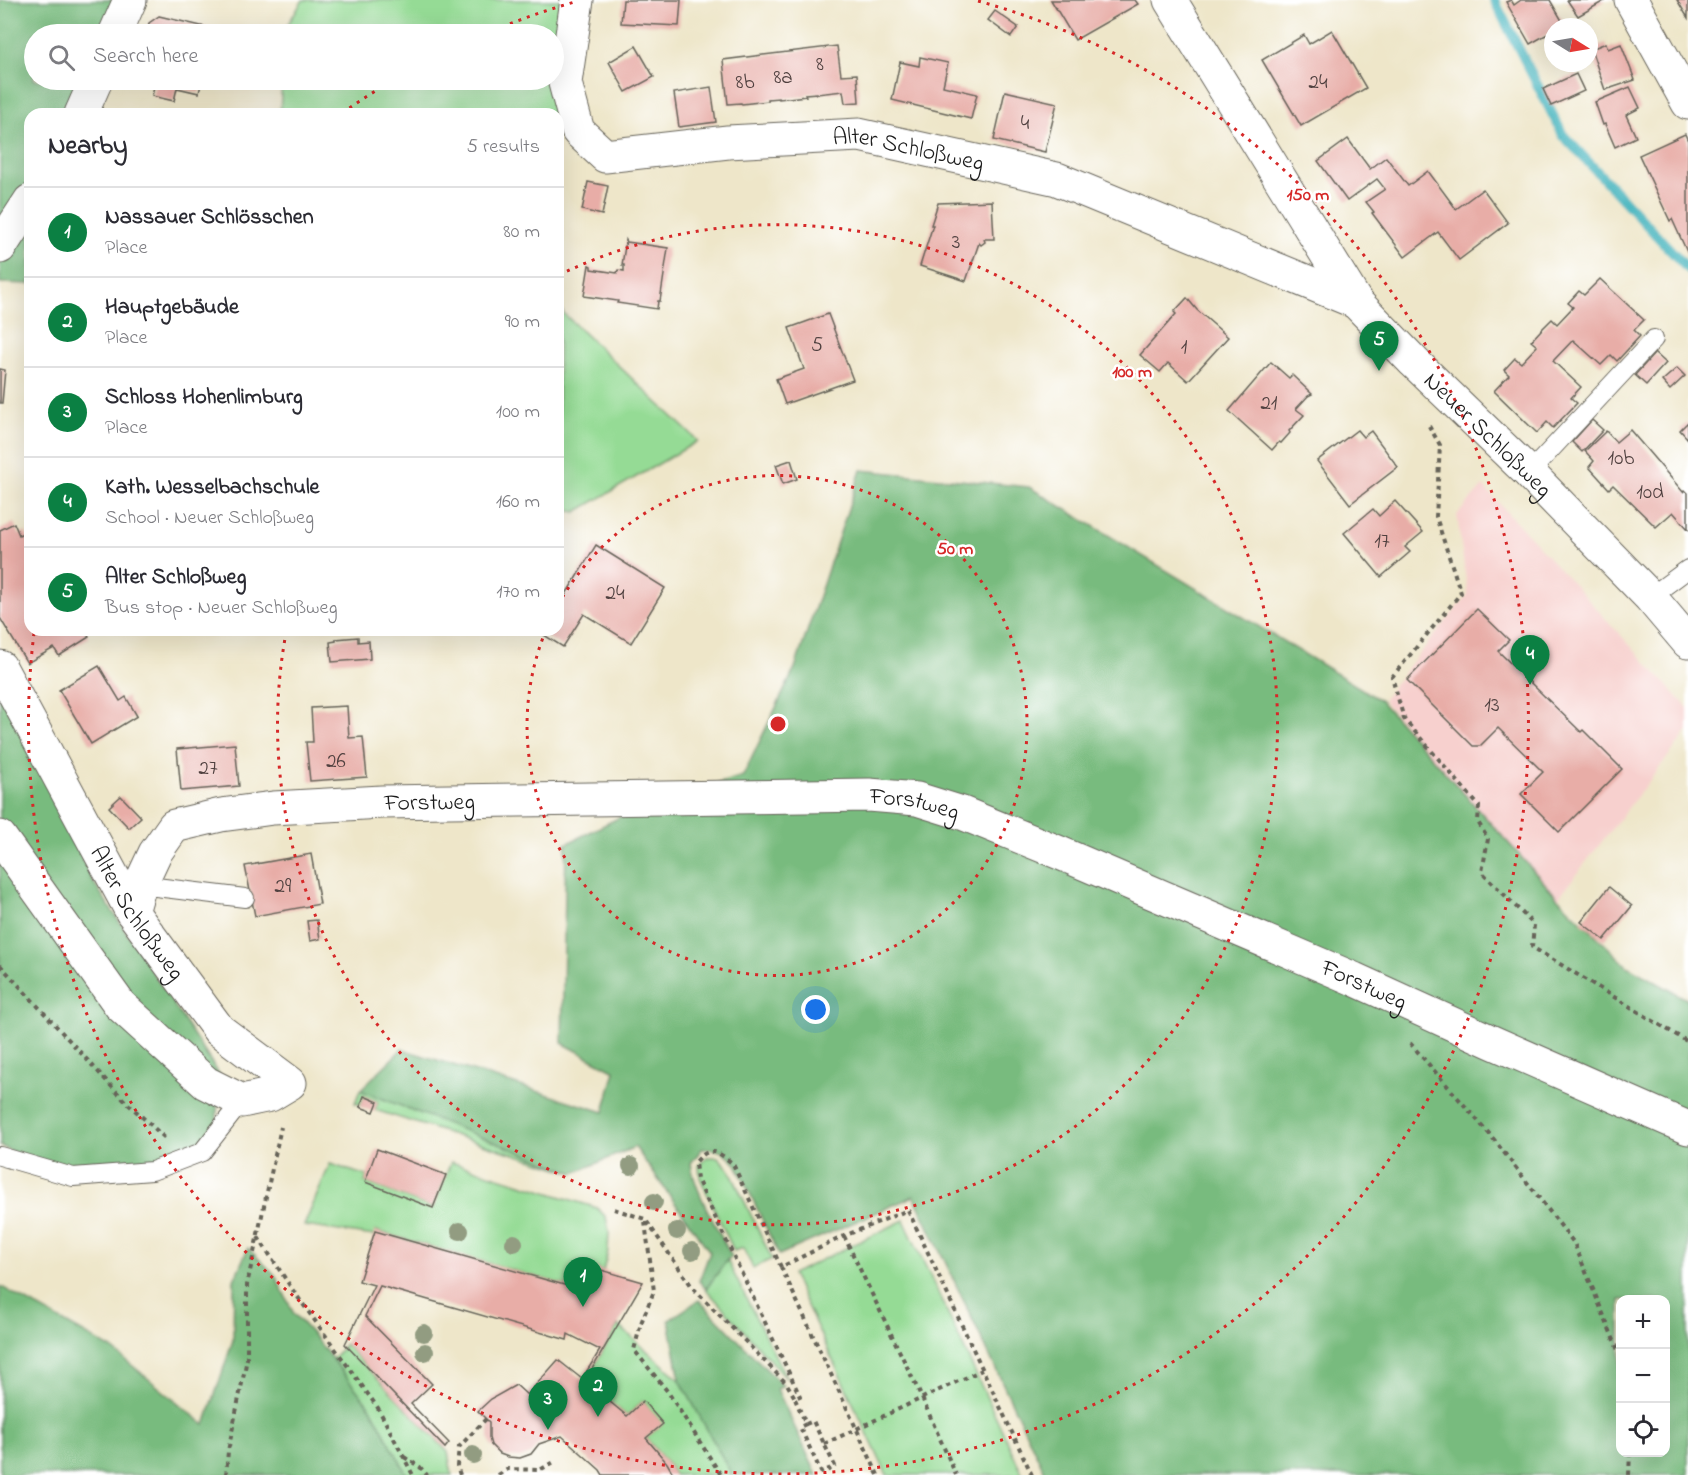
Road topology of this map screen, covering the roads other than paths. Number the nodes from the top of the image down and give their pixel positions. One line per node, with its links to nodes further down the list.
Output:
1 (130, 0): 5 (street)
2 (577, 0): 11 (street, Alter Schloßweg)
3 (1170, 0): 11 (street, Neuer Schloßweg)
4 (1631, 0): 7 (street)
5 (119, 24)
6 (92, 90): 8 (street)
7 (1688, 103)
8 (84, 108)
9 (24, 210): 10 (street)
10 (0, 247)
11 (1356, 302): 13 (street, Neuer Schloßweg)
12 (1654, 339): 13 (lane)
13 (1529, 473): 15 (street, Neuer Schloßweg)
14 (1688, 569): 15 (lane)
15 (1650, 597): 16 (street, Neuer Schloßweg)
16 (1688, 642)
17 (0, 667): 20 (street, Alter Schloßweg)
18 (0, 837): 21 (street)
19 (245, 898): 20 (lane)
20 (136, 899): 21 (street, Alter Schloßweg); 22 (street, Forstweg)
21 (242, 1101): 23 (lane)
22 (1688, 1128)
23 (0, 1156)

